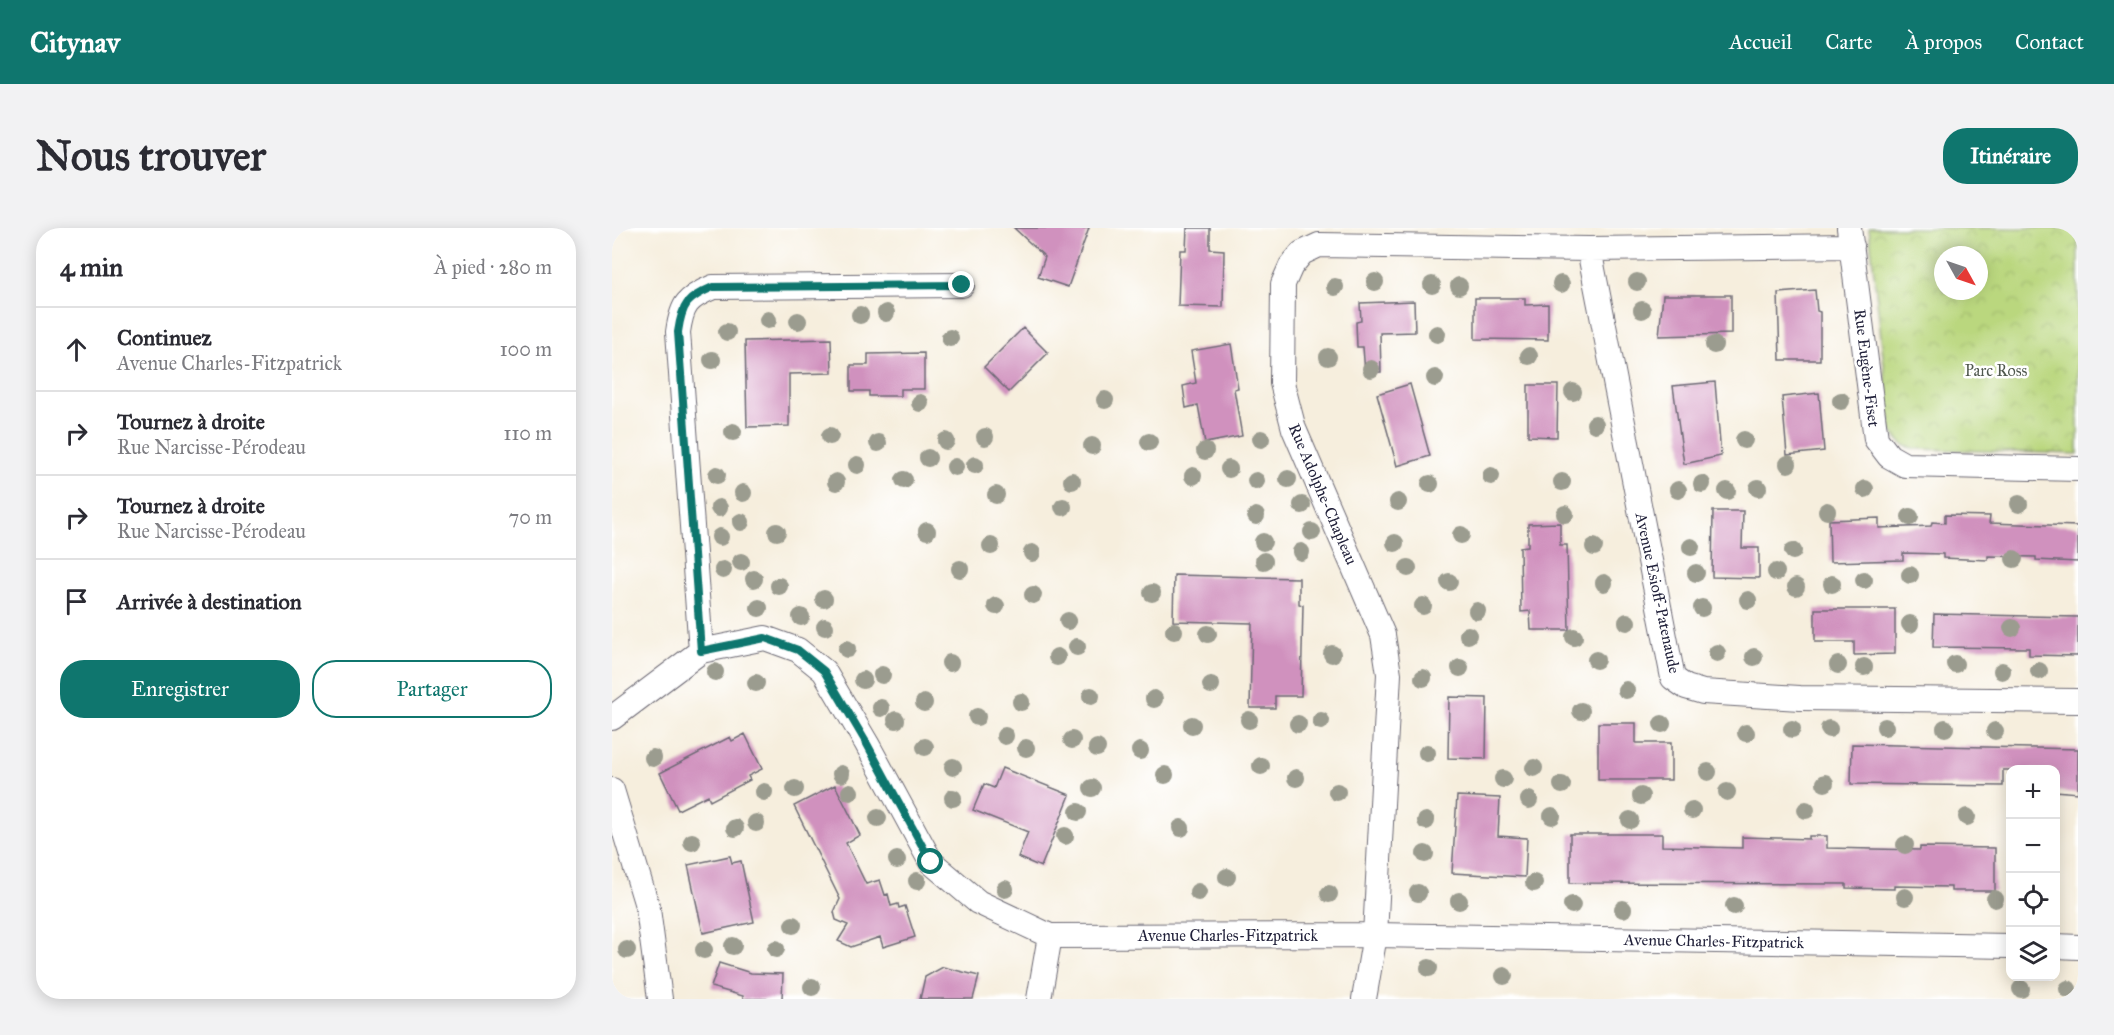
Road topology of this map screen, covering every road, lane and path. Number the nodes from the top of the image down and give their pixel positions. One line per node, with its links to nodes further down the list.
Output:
1 (1851, 237): 2 (street, Rue Adolphe-Chapleau); 4 (street, Rue Eugène-Fiset)
2 (1589, 249): 6 (street, Avenue Esioff-Patenaude); 9 (street, Rue Adolphe-Chapleau)
3 (962, 285): 5 (street)
4 (2078, 469)
5 (701, 651): 7 (street, Avenue Charles-Fitzpatrick); 10 (street, Avenue Charles-Fitzpatrick)
6 (2078, 701)
7 (612, 718)
8 (612, 790): 14 (street)
9 (1376, 935): 10 (street, Avenue Charles-Fitzpatrick); 11 (street, Avenue Charles-Fitzpatrick); 16 (street, Rue Adolphe-Chapleau)
10 (1050, 936): 15 (street)
11 (2006, 946)
12 (2060, 946): 13 (street)
13 (2078, 947)
14 (660, 999)
15 (1039, 999)
16 (1364, 999)

